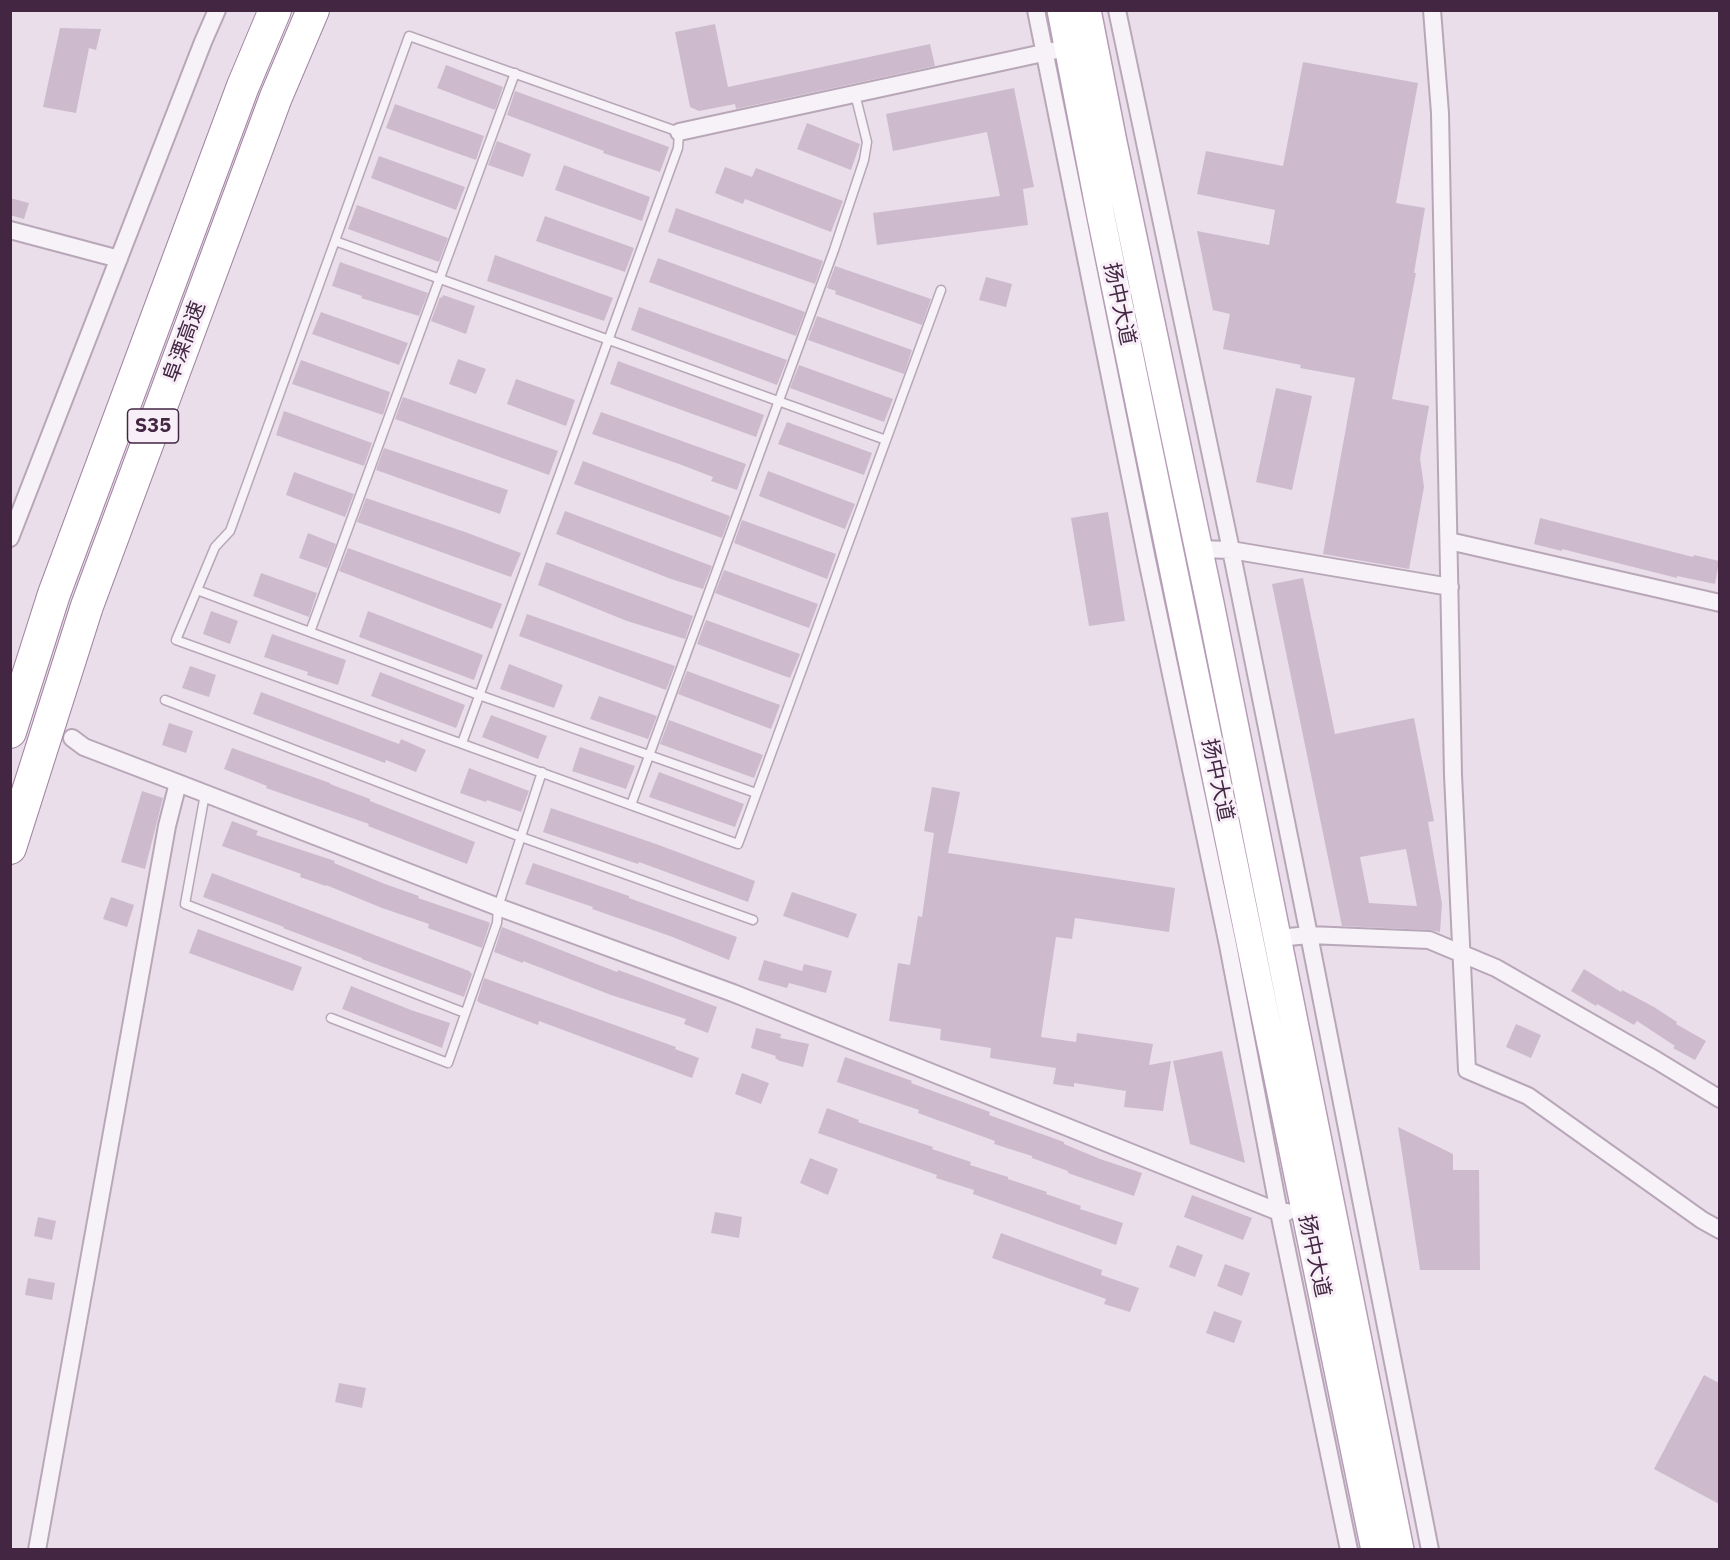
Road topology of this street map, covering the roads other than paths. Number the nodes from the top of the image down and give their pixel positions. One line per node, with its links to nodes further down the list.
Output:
1 (217, 10): 16 (street)
2 (275, 10): 33 (highway, 阜溧高速 / S35)
3 (313, 10): 43 (highway, 阜溧高速 / S35)
4 (1036, 10): 9 (street)
5 (1060, 10): 9 (main road, 扬中大道)
6 (1087, 10): 9 (main road, 扬中大道)
7 (1117, 10): 25 (street)
8 (1432, 10): 23 (street)
9 (1069, 47): 11 (street); 13 (main road, 扬中大道); 54 (street)
10 (515, 73): 12 (lane); 15 (lane); 17 (lane)
11 (855, 94): 12 (street); 20 (lane)
12 (680, 132): 19 (lane)
13 (1114, 214): 24 (main road, 扬中大道); 26 (main road, 扬中大道)
14 (10, 230): 16 (street)
15 (335, 241): 17 (lane); 28 (lane)
16 (119, 259): 22 (street)
17 (440, 279): 19 (lane); 30 (lane)
18 (941, 290): 21 (lane)
19 (608, 340): 20 (lane); 31 (lane)
20 (778, 401): 21 (lane); 36 (lane)
21 (886, 440): 39 (lane)
22 (10, 538)
23 (1449, 541): 27 (street); 29 (street)
24 (1198, 549): 25 (street); 26 (main road); 47 (main road, 扬中大道)
25 (1231, 550): 27 (street); 46 (street)
26 (1170, 554): 48 (main road, 扬中大道)
27 (1450, 587): 49 (street)
28 (197, 590): 30 (lane); 35 (lane)
29 (1719, 603)
30 (310, 632): 31 (lane)
31 (479, 695): 35 (lane); 36 (lane)
32 (165, 700): 42 (lane)
33 (10, 732)
34 (72, 738): 38 (street)
35 (462, 743): 37 (lane)
36 (649, 755): 39 (lane); 41 (lane)
37 (542, 772): 41 (lane); 42 (lane)
38 (177, 783): 40 (street); 56 (street)
39 (756, 793): 41 (lane)
40 (205, 794): 44 (street); 50 (lane)
41 (631, 805)
42 (521, 837): 44 (lane); 45 (lane)
43 (10, 848)
44 (498, 907): 50 (lane); 54 (street)
45 (753, 920)
46 (1309, 935): 47 (street); 49 (street); 60 (street)
47 (1278, 938): 48 (main road); 53 (main road, 扬中大道)
48 (1250, 941): 54 (main road, 扬中大道)
49 (1461, 954): 52 (street); 55 (street)
50 (465, 1013): 51 (lane)
51 (331, 1018)
52 (1719, 1099)
53 (1332, 1207): 54 (main road); 59 (main road, 扬中大道)
54 (1292, 1212): 57 (street); 58 (main road, 扬中大道)
55 (1719, 1230)
56 (37, 1550)
57 (1349, 1550)
58 (1375, 1550)
59 (1400, 1550)
60 (1430, 1550)

